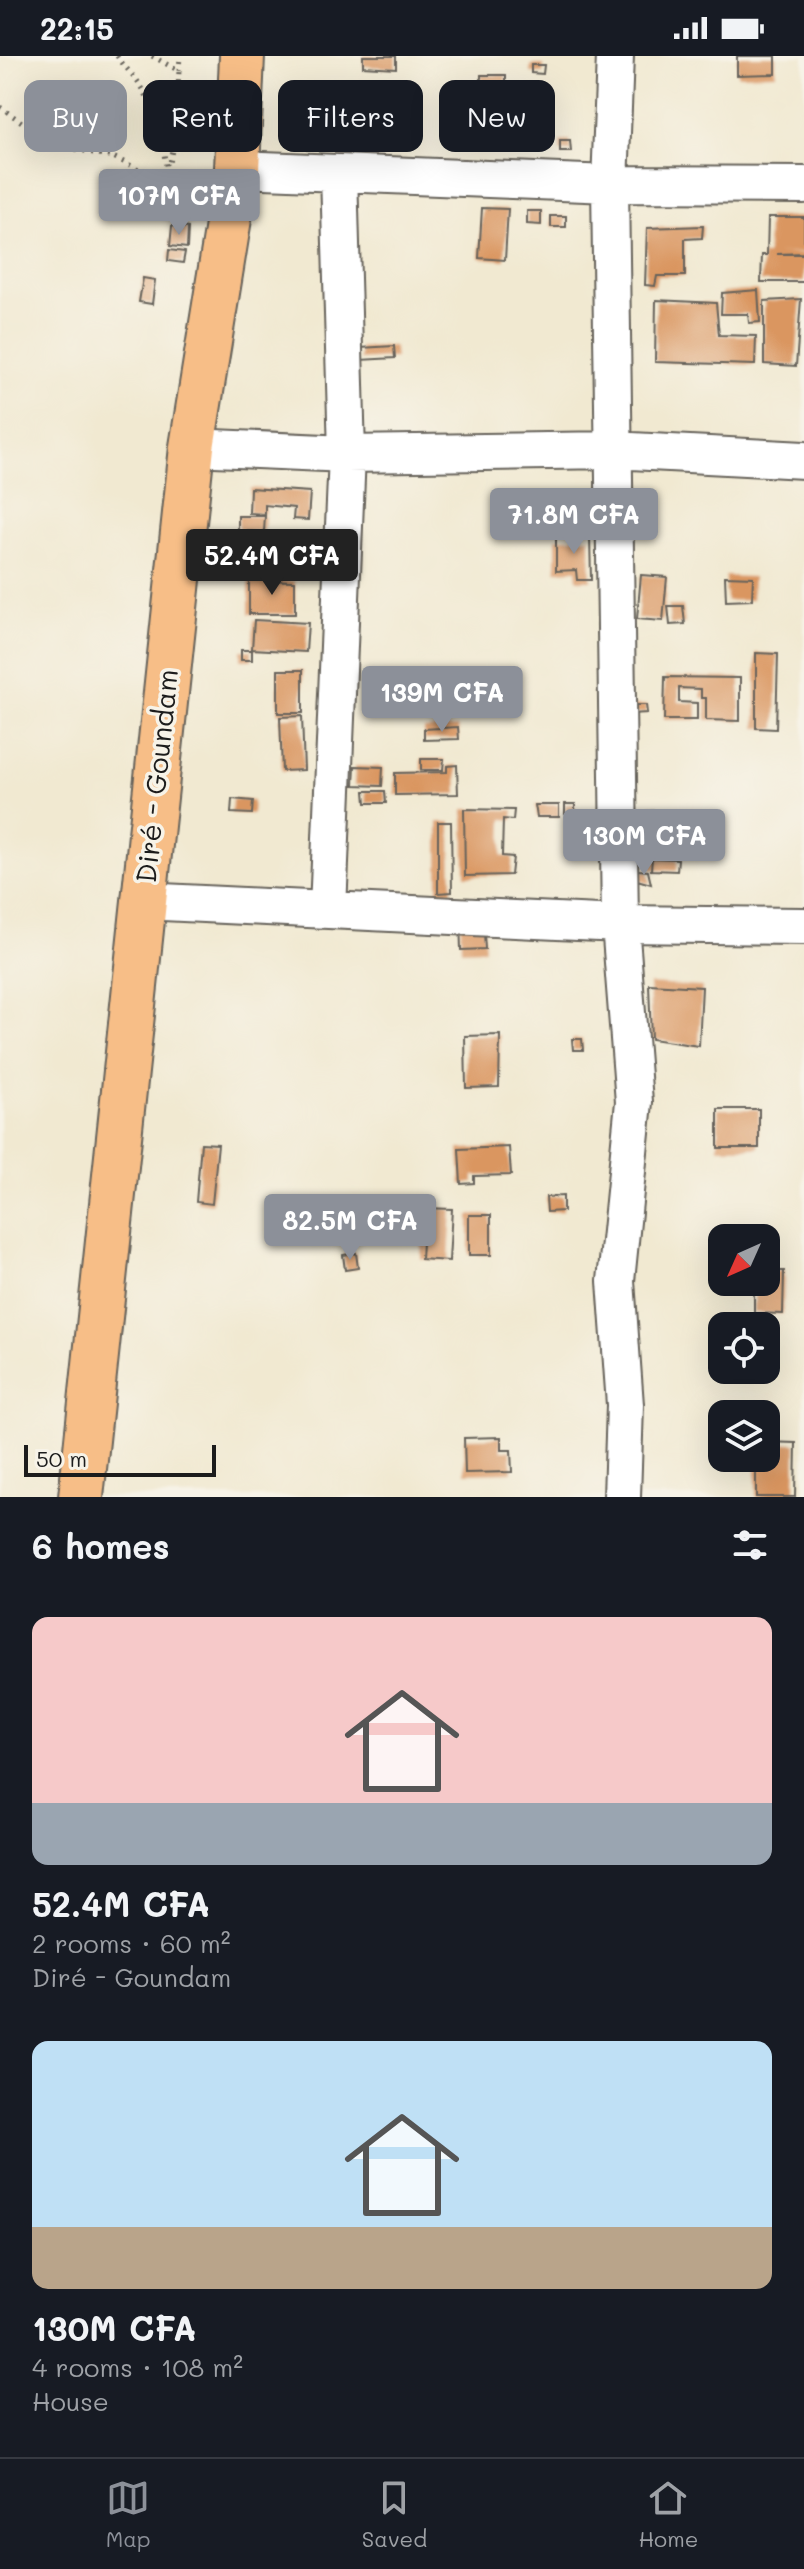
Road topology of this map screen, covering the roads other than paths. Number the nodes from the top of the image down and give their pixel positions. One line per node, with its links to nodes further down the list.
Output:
1 (242, 56): 6 (main road, Diré - Goundam)
2 (615, 56): 4 (street)
3 (339, 173): 4 (street); 6 (street); 9 (street)
4 (610, 184): 5 (street); 8 (street)
5 (804, 185)
6 (234, 187): 7 (main road, Diré - Goundam)
7 (192, 447): 9 (street); 11 (main road, Diré - Goundam)
8 (612, 450): 9 (street); 10 (street); 13 (street)
9 (347, 454): 12 (street)
10 (804, 460)
11 (142, 901): 12 (street); 15 (main road, Diré - Goundam)
12 (328, 910): 13 (street)
13 (620, 924): 14 (street); 16 (street)
14 (804, 926)
15 (81, 1497)
16 (622, 1497)

